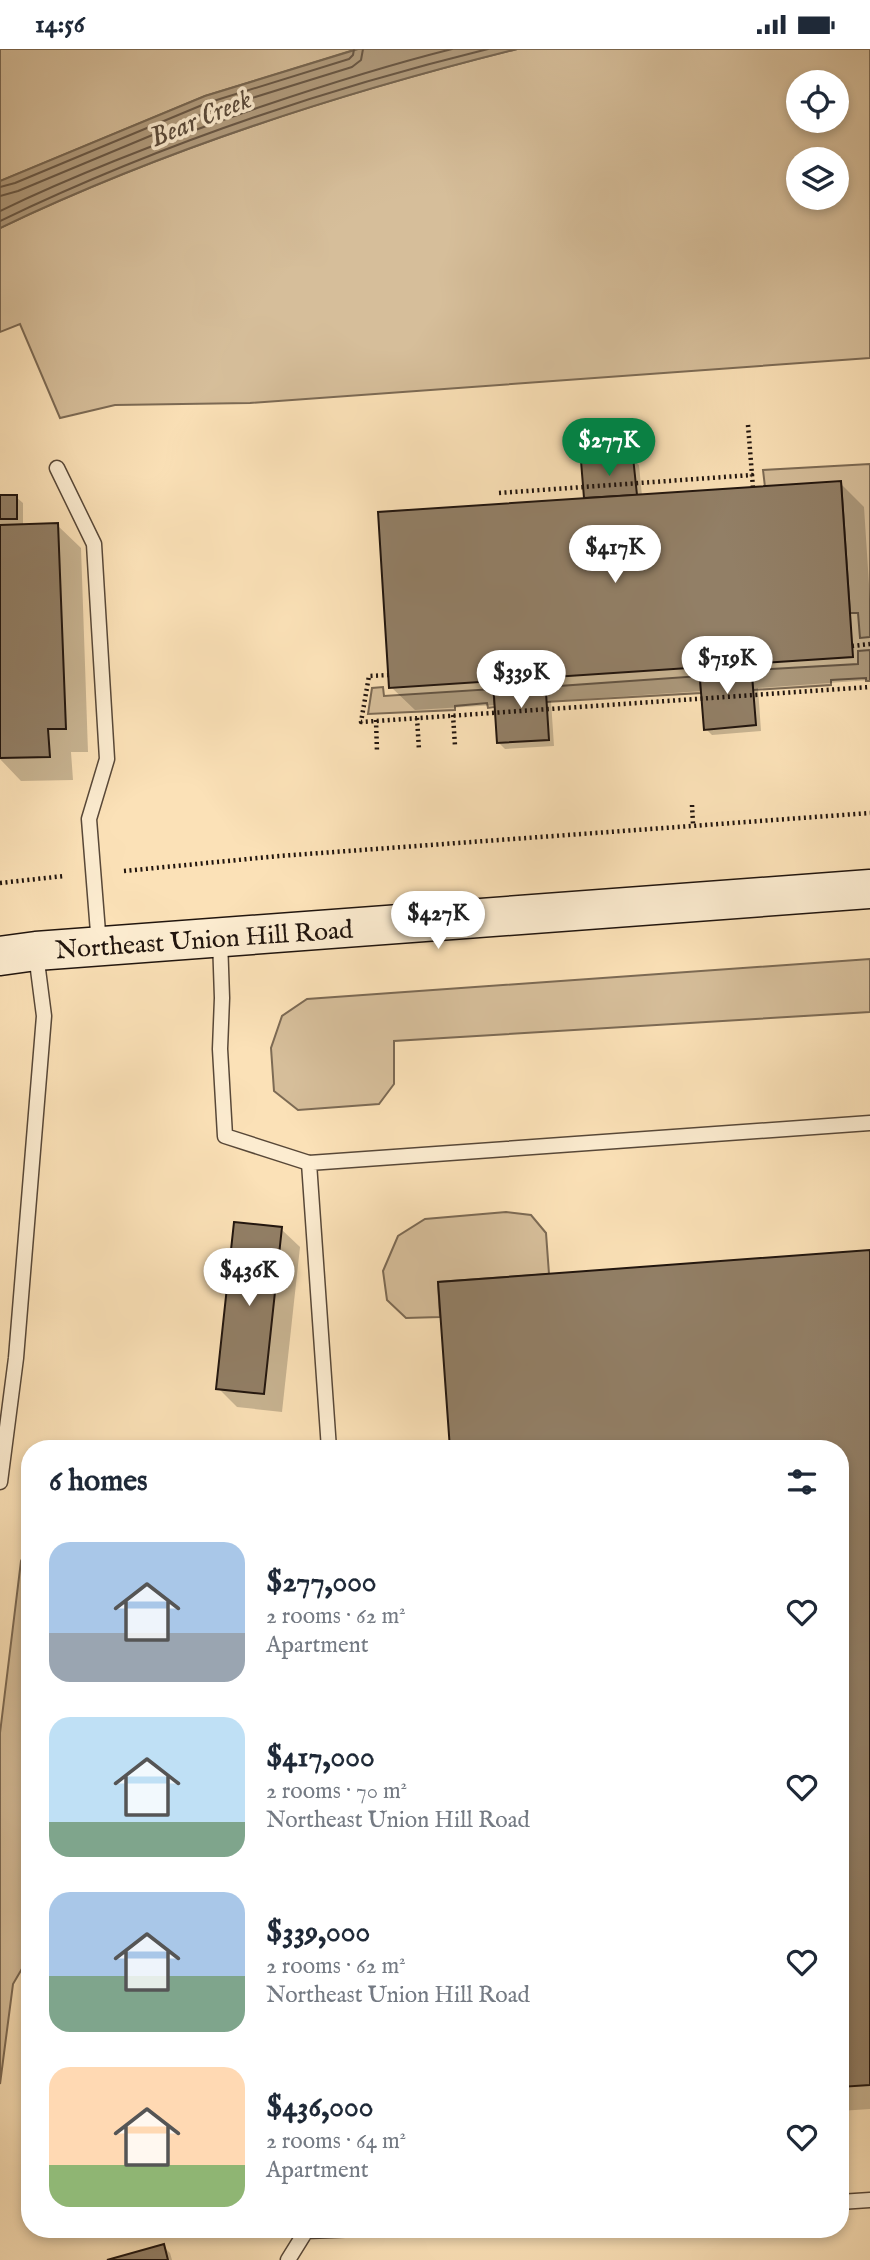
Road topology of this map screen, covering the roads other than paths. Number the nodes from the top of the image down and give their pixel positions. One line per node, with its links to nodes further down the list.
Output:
1 (57, 468): 4 (lane)
2 (870, 889): 3 (main road, Northeast Union Hill Road)
3 (220, 937): 4 (main road, Northeast Union Hill Road); 7 (lane)
4 (99, 946): 5 (main road, Northeast Union Hill Road)
5 (18, 954): 9 (lane)
6 (870, 1123): 7 (lane)
7 (309, 1163): 8 (lane)
8 (328, 1440)
9 (0, 1482)
10 (870, 2200): 11 (lane)
11 (849, 2201)
12 (302, 2238): 13 (lane)
13 (288, 2260)

